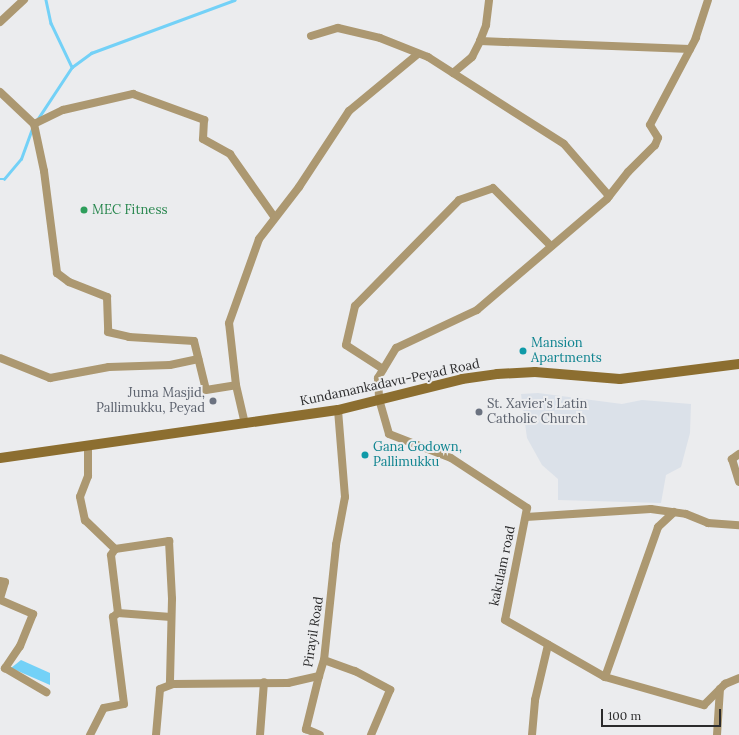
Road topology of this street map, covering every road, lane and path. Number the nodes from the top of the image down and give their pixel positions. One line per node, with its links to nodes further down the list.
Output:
1 (24, 0): 4 (street)
2 (489, 0): 6 (street)
3 (708, 0): 7 (street)
4 (0, 22)
5 (311, 36): 8 (street)
6 (480, 41): 7 (street); 9 (street)
7 (690, 49): 12 (street)
8 (418, 54): 9 (street); 13 (street)
9 (453, 73): 12 (street)
10 (0, 92): 11 (street)
11 (34, 124): 13 (street); 16 (street)
12 (609, 196): 14 (street)
13 (275, 218): 19 (street)
14 (552, 246): 18 (street); 18 (street)
15 (0, 358): 16 (street)
16 (198, 359): 19 (street)
17 (739, 364): 20 (main road, Kundamankadavu-Peyad Road)
18 (383, 369): 20 (street)
19 (236, 385): 22 (street)
20 (379, 399): 21 (main road, Kundamankadavu-Peyad Road); 28 (street, kakulam road)
21 (338, 410): 22 (main road, Kundamankadavu-Peyad Road); 36 (street, Pirayil Road)
22 (245, 424): 23 (main road, Kundamankadavu-Peyad Road)
23 (88, 446): 25 (main road, Kundamankadavu-Peyad Road); 30 (street)
24 (739, 454): 26 (street)
25 (0, 458)
26 (739, 482)
27 (674, 512): 28 (street); 29 (street); 38 (street)
28 (526, 517): 35 (street, kakulam road)
29 (739, 525)
30 (115, 549): 33 (street); 34 (street)
31 (0, 582): 32 (street)
32 (0, 599): 43 (street)
33 (118, 613): 34 (street); 44 (street)
34 (172, 617): 41 (street)
35 (548, 644): 38 (street, kakulam road); 49 (street)
36 (324, 660): 37 (street, Pirayil Road); 48 (street)
37 (319, 676): 40 (street, Pirayil Road); 47 (street)
38 (605, 677): 42 (street, kakulam road)
39 (739, 678): 42 (street, kakulam road)
40 (264, 682): 41 (street, Pirayil Road); 46 (street)
41 (173, 684): 45 (street)
42 (720, 689): 50 (street)
43 (46, 692)
44 (90, 735)
45 (156, 735)
46 (260, 735)
47 (320, 735)
48 (371, 735)
49 (532, 735)
50 (717, 735)

